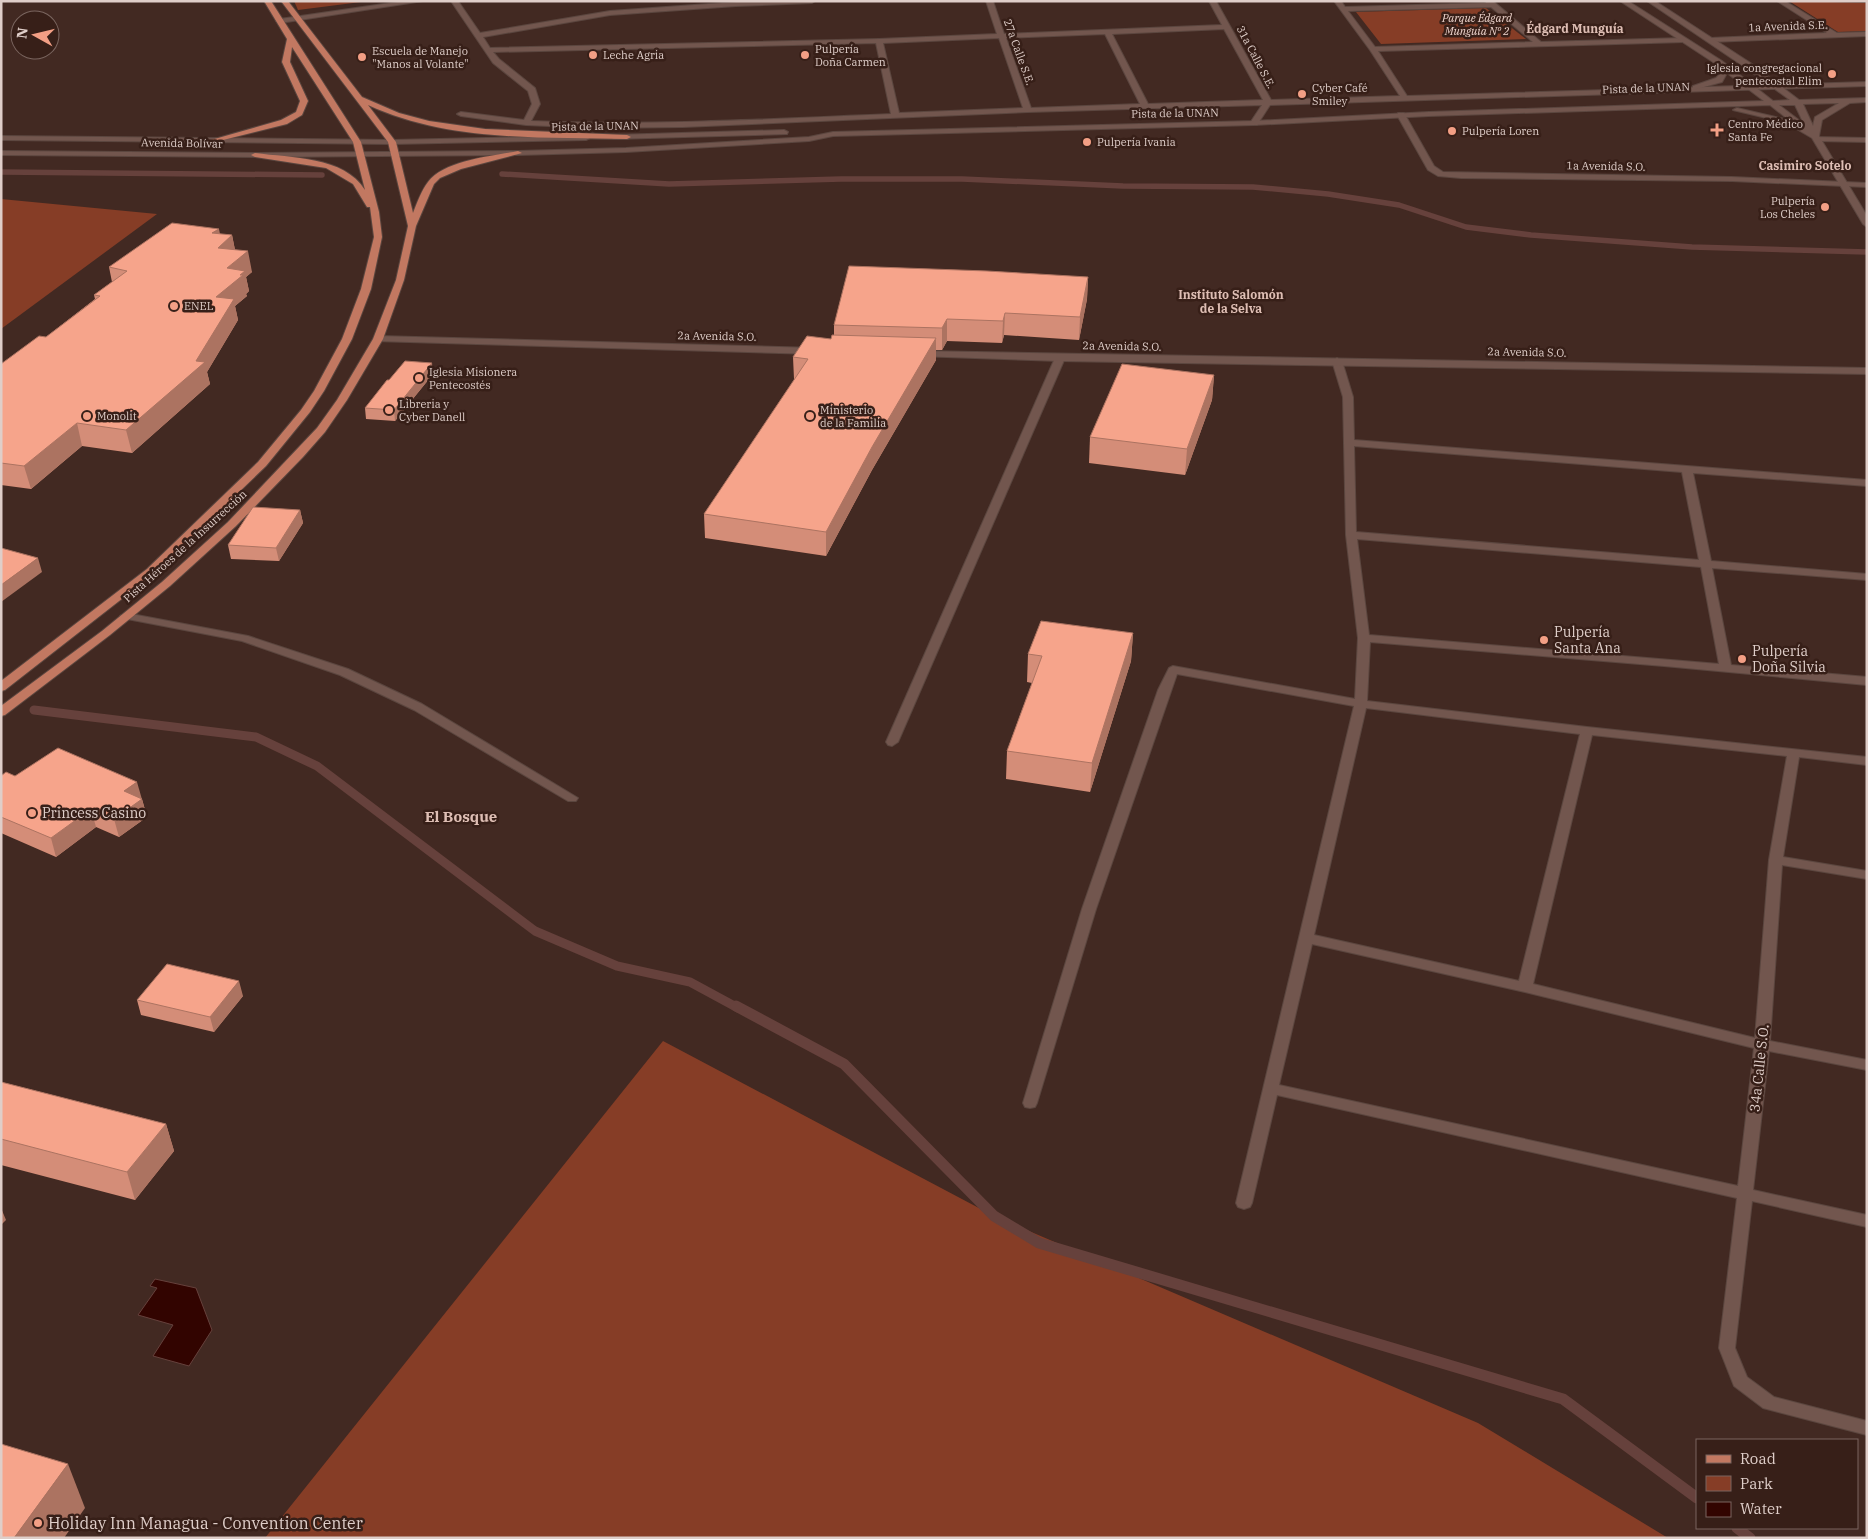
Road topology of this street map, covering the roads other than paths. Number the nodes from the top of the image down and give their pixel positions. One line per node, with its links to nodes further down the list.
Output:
1 (267, 1): 15 (main road, Pista Héroes de la Insurrección)
2 (284, 1): 14 (main road, Pista Héroes de la Insurrección)
3 (420, 1): 14 (street)
4 (454, 1): 20 (street)
5 (812, 1): 20 (street)
6 (989, 1): 21 (street, 27a Calle S.E.)
7 (1212, 1): 16 (street, 31a Calle S.E.)
8 (1337, 1): 13 (street)
9 (1623, 1): 23 (street)
10 (1650, 1): 24 (street)
11 (1780, 1): 19 (street)
12 (1490, 3): 13 (street); 26 (street)
13 (1343, 9): 27 (street)
14 (296, 19): 15 (street); 37 (main road, Pista Héroes de la Insurrección)
15 (280, 21): 22 (main road, Pista Héroes de la Insurrección)
16 (1227, 27): 17 (street); 41 (street, 31a Calle S.E.)
17 (1108, 32): 21 (street); 45 (street)
18 (1867, 34): 19 (street, 1a Avenida S.E.)
19 (1835, 35): 24 (street, 1a Avenida S.E.)
20 (478, 36): 28 (street)
21 (1001, 36): 25 (street); 46 (street, 27a Calle S.E.)
22 (290, 40): 59 (main road); 61 (main road, Pista Héroes de la Insurrección)
23 (1684, 40): 26 (street); 29 (street)
24 (1710, 40): 32 (street)
25 (878, 41): 28 (street); 51 (street)
26 (1539, 44): 27 (street)
27 (1373, 49): 38 (street)
28 (488, 50): 53 (street)
29 (1718, 63): 31 (street); 33 (street)
30 (1867, 84): 32 (street)
31 (1751, 86): 32 (street); 33 (street); 36 (street)
32 (1775, 86): 35 (street)
33 (1696, 88): 38 (street)
34 (1867, 93): 35 (street, Pista de la UNAN)
35 (1788, 95): 36 (street, Pista de la UNAN); 42 (street)
36 (1764, 96): 43 (street); 47 (street, Pista de la UNAN)
37 (357, 97): 56 (main road); 62 (main road, Pista Héroes de la Insurrección)
38 (1405, 98): 41 (street)
39 (1855, 100): 40 (street, Pista de la UNAN); 42 (street, Pista de la UNAN); 57 (street)
40 (1867, 100)
41 (1268, 102): 45 (street); 52 (street, 31a Calle S.E.)
42 (1798, 103): 43 (street, Pista de la UNAN); 57 (street)
43 (1774, 104): 44 (street, Pista de la UNAN); 57 (street)
44 (1697, 105): 47 (street, Pista de la UNAN); 57 (street)
45 (1146, 106): 46 (street)
46 (1028, 110): 49 (street)
47 (1517, 111): 50 (street, Pista de la UNAN)
48 (461, 114): 53 (street)
49 (937, 115): 51 (street); 54 (street)
50 (1401, 115): 52 (street, Pista de la UNAN); 68 (street, 1a Avenida S.O.)
51 (896, 117): 53 (street)
52 (1254, 122): 54 (street, Pista de la UNAN)
53 (526, 123)
54 (937, 130): 55 (street, Pista de la UNAN)
55 (833, 134): 56 (street, Pista de la UNAN); 64 (street, Pista de la UNAN)
56 (627, 137): 62 (street, Pista de la UNAN)
57 (1816, 138): 60 (street); 68 (street)
58 (3, 139): 59 (street, Avenida Bolívar)
59 (215, 140): 61 (street, Avenida Bolívar)
60 (1867, 140)
61 (358, 142): 62 (street, Pista de la UNAN); 65 (main road, Pista Héroes de la Insurrección)
62 (392, 142): 66 (main road, Pista Héroes de la Insurrección)
63 (1, 153): 67 (street, Avenida Bolívar)
64 (518, 154): 66 (street, Pista de la UNAN); 73 (main road)
65 (362, 155): 66 (street, Pista de la UNAN); 67 (street, Avenida Bolívar); 70 (main road, Pista Héroes de la Insurrección)
66 (395, 155): 73 (main road, Pista Héroes de la Insurrección)
67 (255, 156): 70 (main road)
68 (1842, 184): 69 (street, 1a Avenida S.O.); 71 (street)
69 (1867, 185)
70 (376, 212): 90 (main road, Pista Héroes de la Insurrección)
71 (1863, 212): 72 (street)
72 (1867, 224)
73 (412, 226): 74 (main road, Pista Héroes de la Insurrección)
74 (378, 339): 75 (street, 2a Avenida S.O.); 86 (main road, Pista Héroes de la Insurrección)
75 (823, 351)
76 (912, 354): 77 (street, 2a Avenida S.O.)
77 (1060, 358): 78 (street, 2a Avenida S.O.); 94 (street)
78 (1337, 361): 79 (street, 2a Avenida S.O.); 80 (street)
79 (1867, 371)
80 (1350, 443): 81 (street); 83 (street)
81 (1687, 469): 82 (street); 84 (street)
82 (1867, 483)
83 (1352, 535): 84 (street); 87 (street)
84 (1706, 564): 85 (street); 88 (street)
85 (1867, 577)
86 (126, 616): 92 (main road, Pista Héroes de la Insurrección); 97 (street)
87 (1364, 638): 88 (street); 91 (street)
88 (1726, 668): 89 (street)
89 (1867, 681)
90 (1, 687)
91 (1361, 704): 93 (street); 100 (street); 105 (street)
92 (1, 712)
93 (1587, 731): 95 (street); 101 (street)
94 (892, 742)
95 (1794, 752): 96 (street); 98 (street, 34a Calle S.O.)
96 (1867, 760)
97 (572, 798)
98 (1776, 860): 99 (street); 102 (street, 34a Calle S.O.)
99 (1867, 874)
100 (1307, 938): 101 (street); 104 (street)
101 (1525, 986): 102 (street)
102 (1762, 1045): 103 (street); 106 (street, 34a Calle S.O.)
103 (1867, 1064)
104 (1271, 1088): 106 (street); 107 (street)
105 (1030, 1103)
106 (1744, 1195): 108 (street); 109 (street, 34a Calle S.O.)
107 (1244, 1203)
108 (1867, 1221)
109 (1867, 1428)

